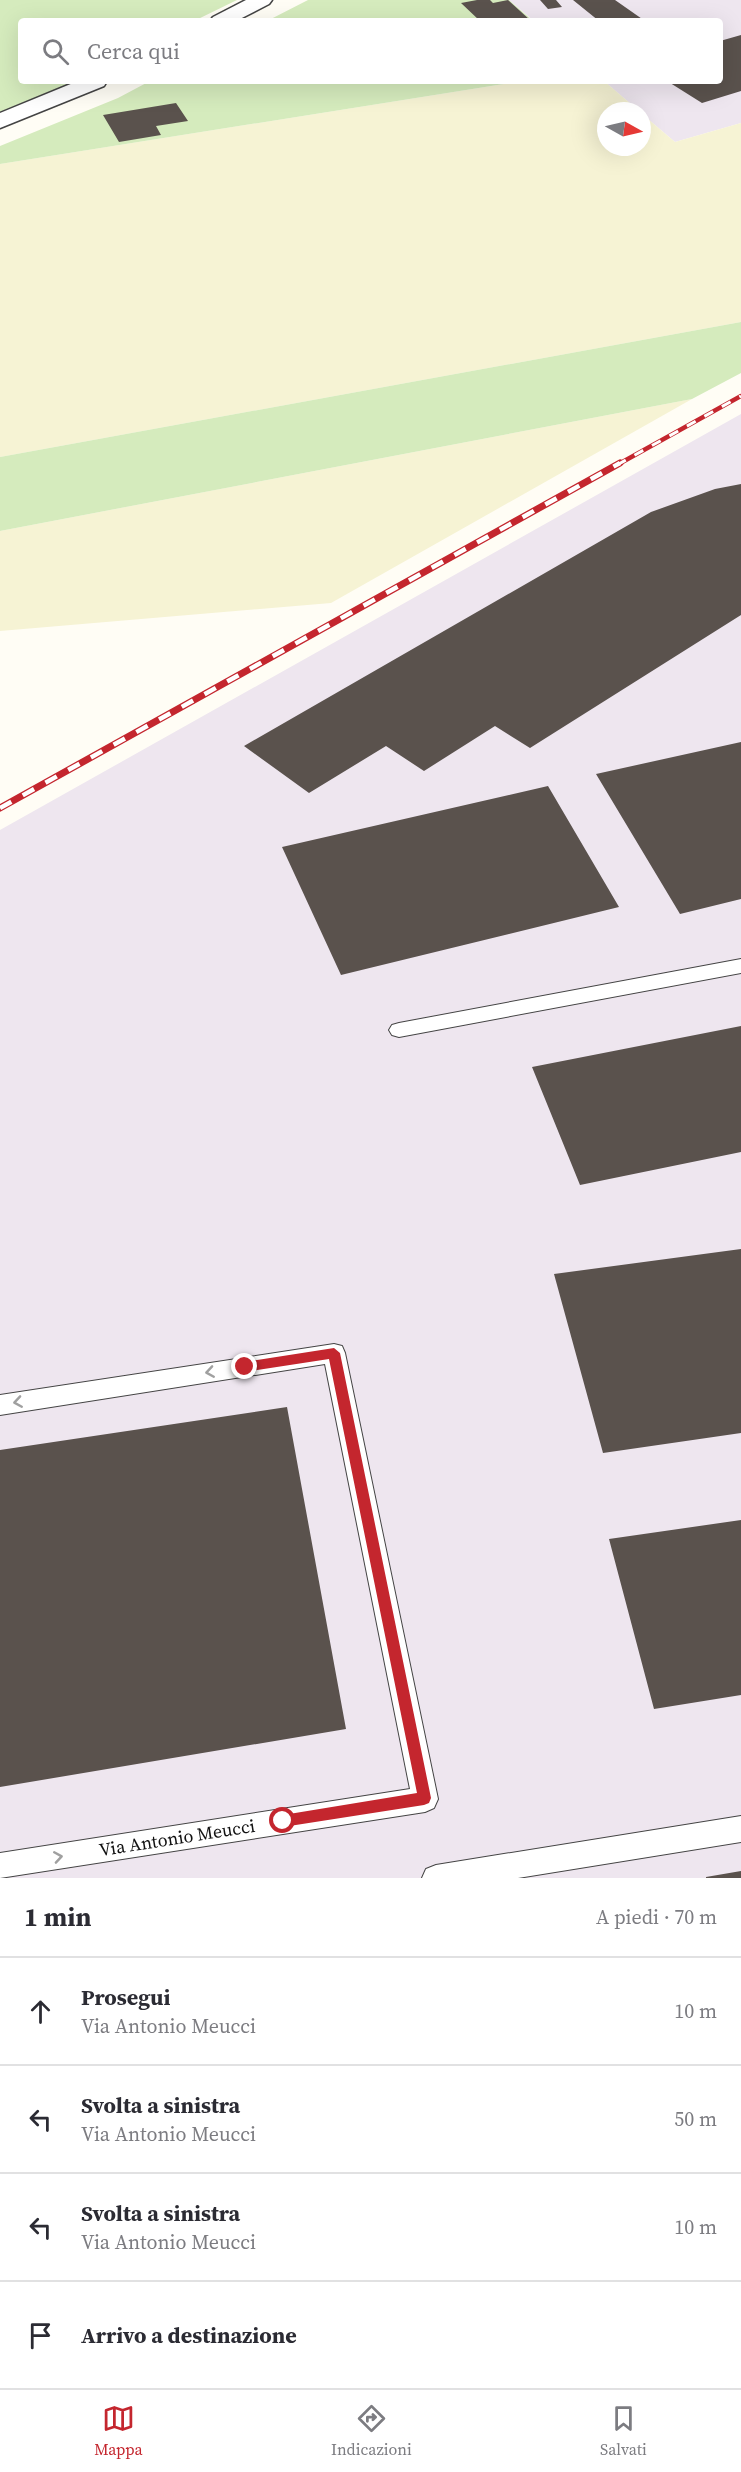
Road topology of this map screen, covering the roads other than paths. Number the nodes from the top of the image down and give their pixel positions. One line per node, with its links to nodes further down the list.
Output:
1 (262, 0): 2 (street)
2 (226, 18)
3 (89, 84): 4 (street)
4 (0, 122)
5 (741, 966): 6 (lane)
6 (399, 1030)
7 (0, 1405): 9 (lane, Via Antonio Meucci, one-way to 7)
8 (741, 1828): 10 (lane)
9 (0, 1866)
10 (436, 1878)

